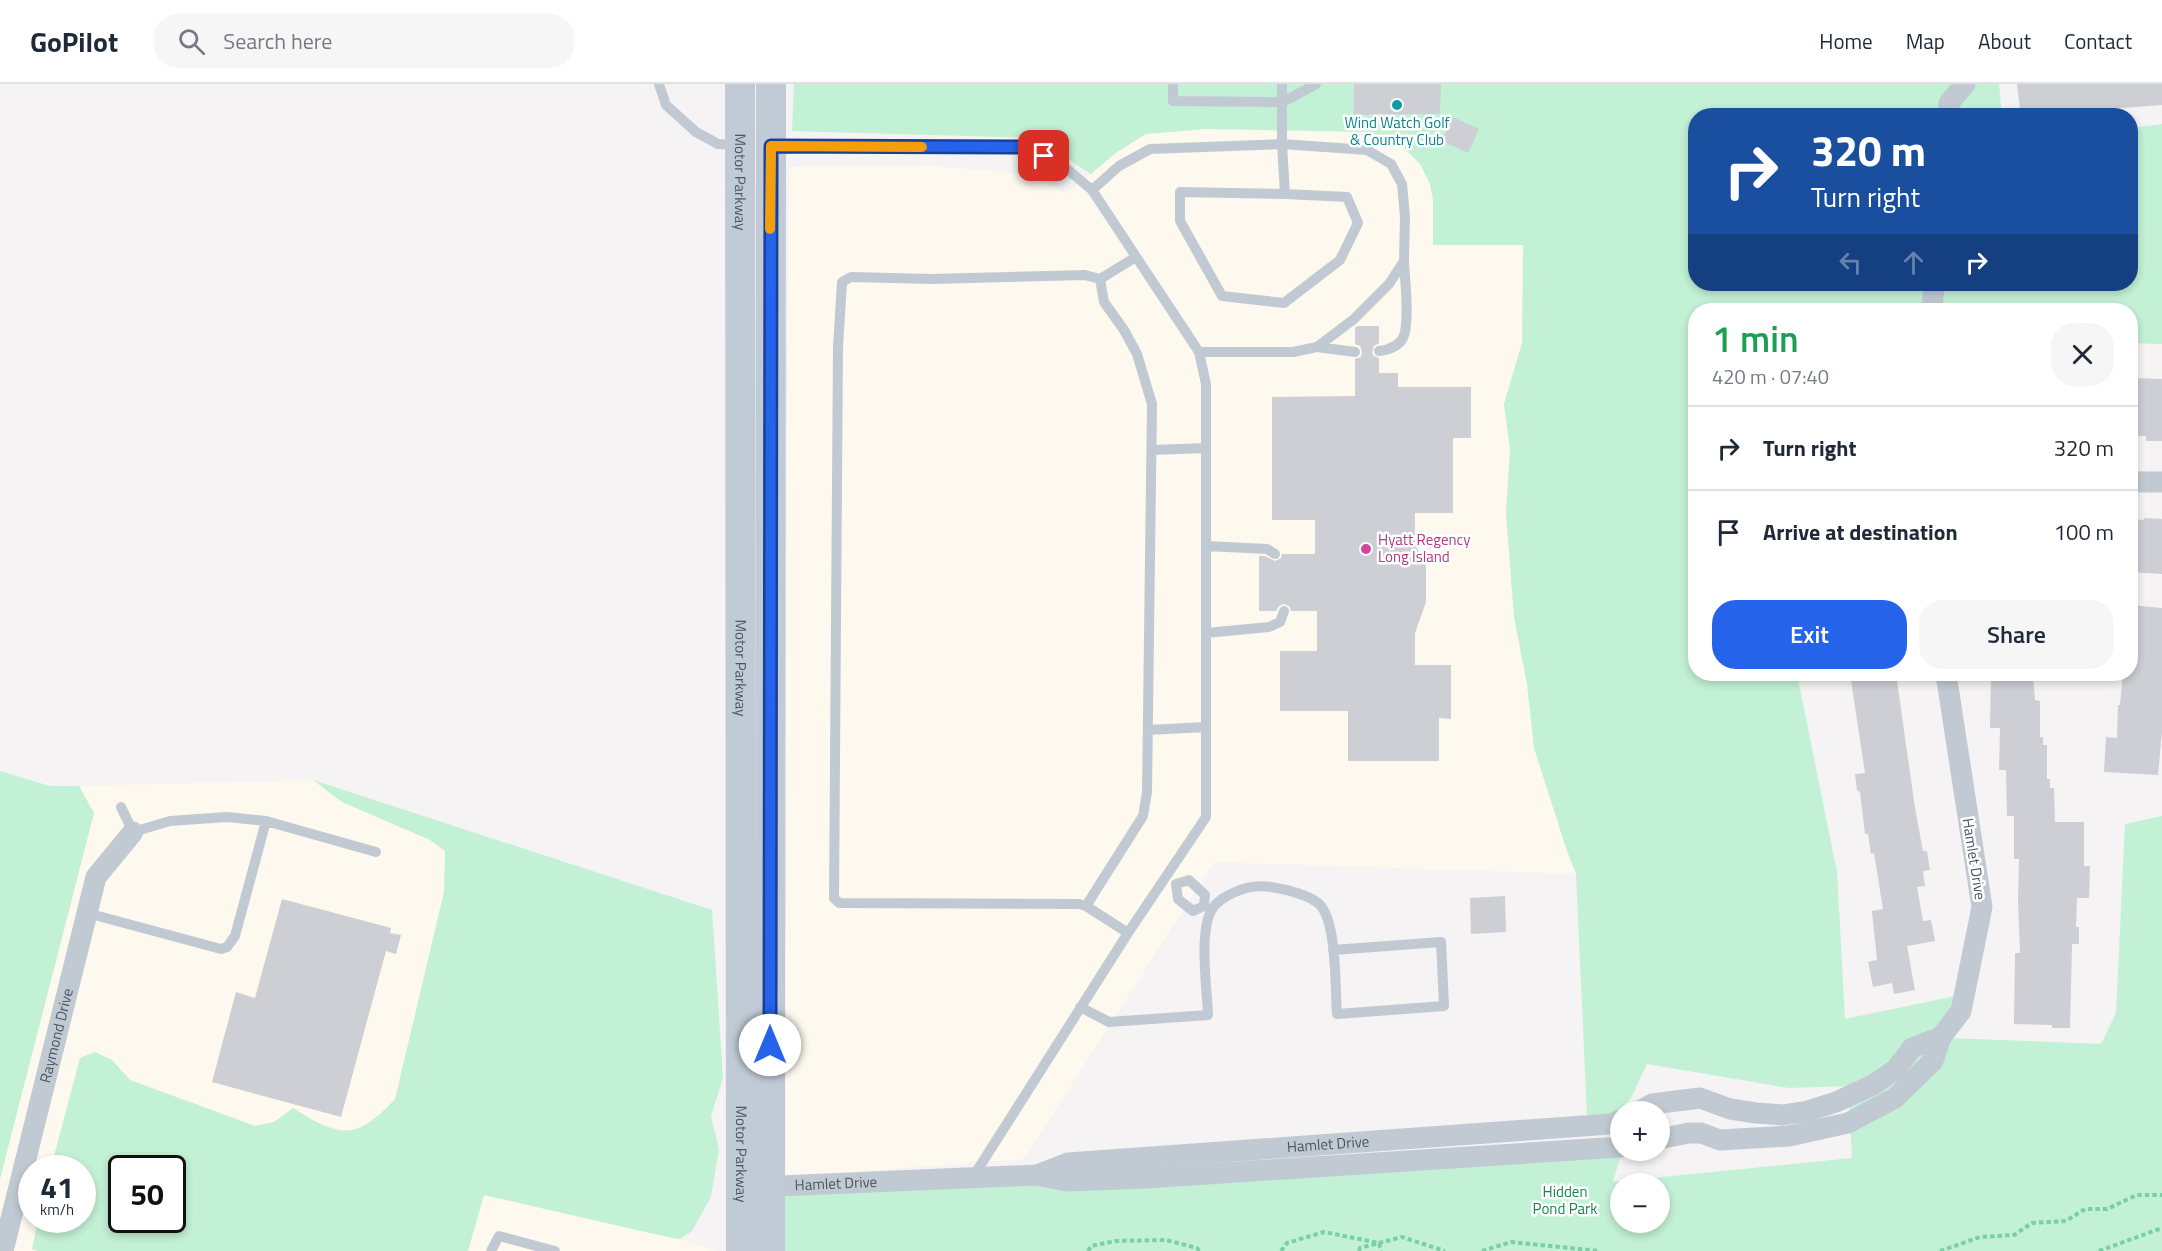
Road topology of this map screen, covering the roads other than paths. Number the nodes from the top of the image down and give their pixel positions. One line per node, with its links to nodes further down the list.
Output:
1 (659, 84): 11 (lane)
2 (741, 84): 11 (main road, Motor Parkway)
3 (771, 84): 11 (main road, Motor Parkway)
4 (1173, 84): 8 (lane)
5 (1282, 84): 8 (lane)
6 (1316, 84): 8 (lane)
7 (1965, 84): 9 (street)
8 (1283, 102): 10 (lane)
9 (1949, 108)
10 (1282, 144): 12 (lane); 13 (lane); 15 (lane)
11 (756, 145): 12 (lane); 53 (main road, Motor Parkway); 54 (main road, Motor Parkway)
12 (1092, 190): 14 (lane)
13 (1285, 194): 13 (lane)
14 (1136, 257): 16 (lane); 19 (lane)
15 (1404, 261): 17 (lane); 18 (lane)
16 (1100, 279): 22 (lane); 38 (lane)
17 (1317, 347): 19 (lane); 20 (lane)
18 (1379, 351)
19 (1198, 352): 21 (lane)
20 (1355, 352)
21 (1206, 448): 22 (lane); 25 (lane)
22 (1152, 450): 31 (lane)
23 (2138, 482): 24 (street)
24 (2162, 482)
25 (1206, 546): 26 (lane); 28 (lane)
26 (1275, 554)
27 (1284, 611): 28 (lane)
28 (1206, 633): 30 (lane)
29 (1947, 681): 44 (street, Hamlet Drive)
30 (1206, 727): 31 (lane); 36 (lane)
31 (1148, 730): 38 (lane)
32 (122, 807): 34 (lane)
33 (266, 821): 34 (lane); 35 (lane); 40 (lane)
34 (133, 832): 40 (street, Raymond Drive)
35 (376, 852)
36 (1167, 875): 37 (lane); 41 (lane)
37 (1176, 884): 39 (lane); 39 (lane)
38 (1086, 906): 41 (lane)
39 (1207, 908): 42 (lane); 43 (lane)
40 (87, 913): 56 (street, Raymond Drive)
41 (1128, 933): 43 (lane)
42 (1333, 951): 42 (lane)
43 (1080, 1007): 52 (lane)
44 (1941, 1037): 46 (street); 49 (street, Hamlet Drive)
45 (1670, 1101): 46 (street)
46 (1724, 1107): 49 (street)
47 (1610, 1124): 51 (street, Hamlet Drive)
48 (1670, 1136): 49 (street, Hamlet Drive)
49 (1720, 1140)
50 (1610, 1148): 51 (street, Hamlet Drive)
51 (1037, 1175): 52 (street, Hamlet Drive)
52 (972, 1177): 54 (street, Hamlet Drive)
53 (741, 1188): 54 (street, Hamlet Drive); 59 (main road, Motor Parkway)
54 (770, 1188): 60 (main road, Motor Parkway)
55 (538, 1249): 57 (lane); 58 (lane)
56 (3, 1251)
57 (491, 1251)
58 (555, 1251)
59 (741, 1251)
60 (770, 1251)

